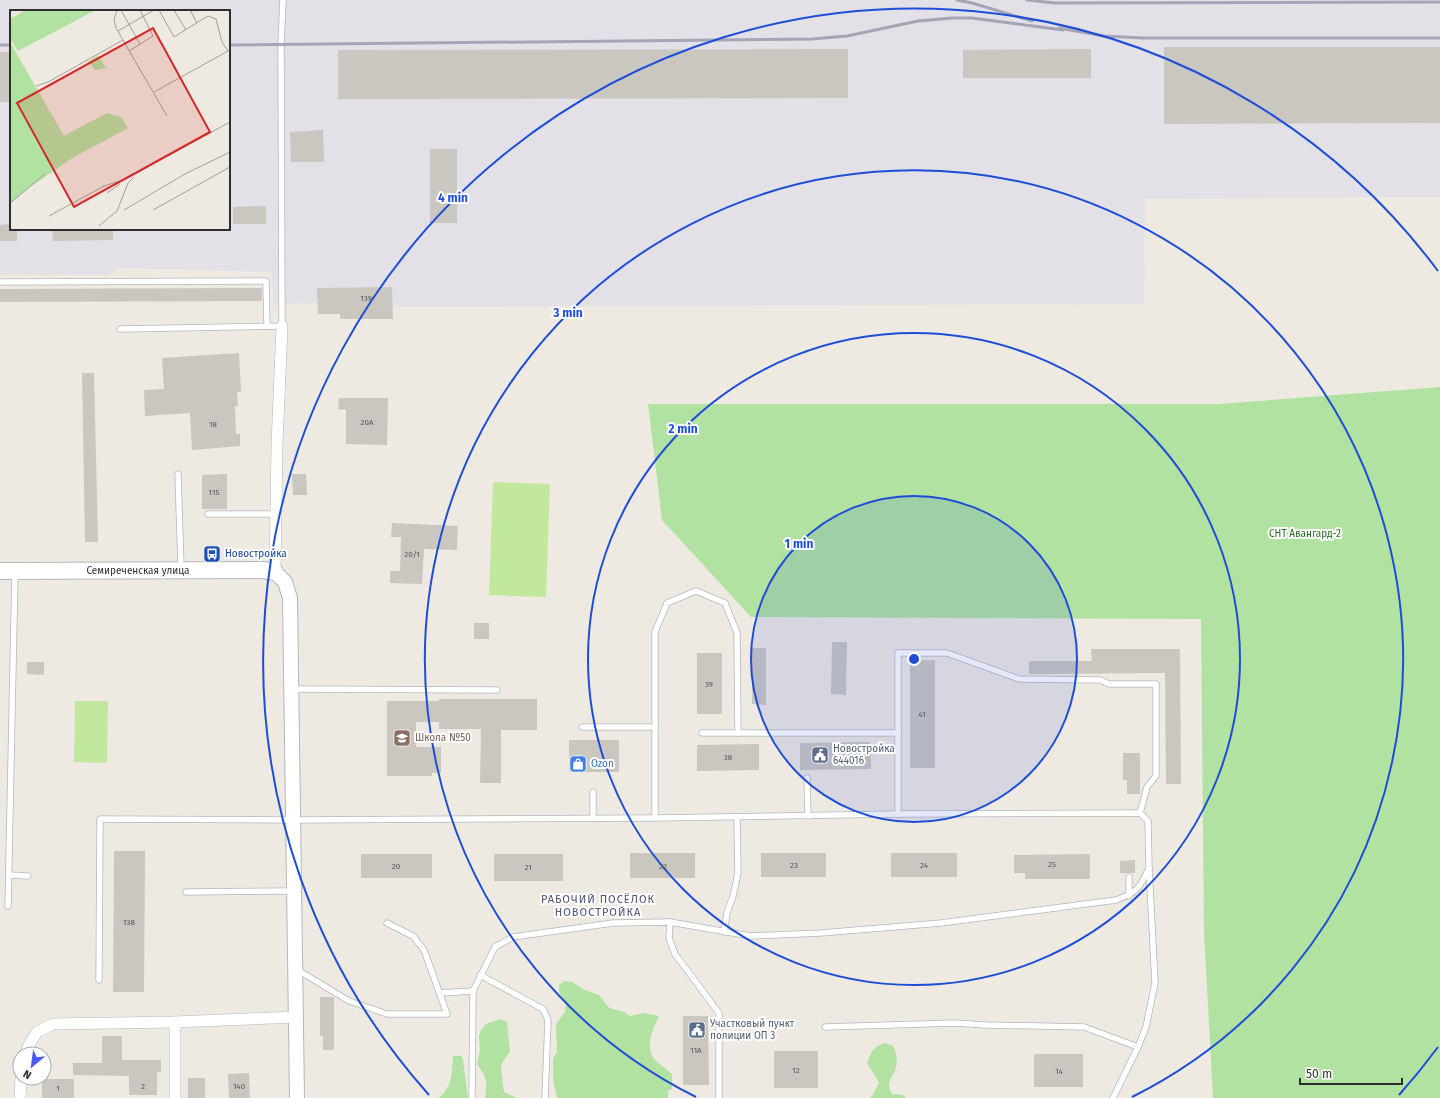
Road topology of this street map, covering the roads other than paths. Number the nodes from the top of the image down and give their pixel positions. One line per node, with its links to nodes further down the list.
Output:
1 (283, 0): 4 (lane)
2 (0, 282): 3 (lane)
3 (266, 326): 4 (lane); 5 (lane)
4 (282, 326): 8 (street)
5 (120, 329)
6 (178, 474): 9 (lane)
7 (208, 514): 8 (lane)
8 (276, 514): 11 (street)
9 (181, 570): 10 (main road, Семиреченская улица); 11 (main road, Семиреченская улица)
10 (7, 571): 29 (lane)
11 (275, 572): 12 (street)
12 (291, 689): 13 (lane); 27 (street)
13 (497, 690)
14 (582, 727): 15 (lane)
15 (655, 727): 17 (lane); 26 (lane)
16 (702, 732): 17 (lane)
17 (738, 733): 18 (lane)
18 (898, 733): 21 (lane); 22 (lane)
19 (807, 778): 23 (lane)
20 (593, 792): 25 (lane)
21 (1140, 813): 22 (lane); 28 (lane)
22 (898, 814): 23 (lane)
23 (808, 816): 24 (lane)
24 (737, 817): 26 (lane); 38 (lane)
25 (593, 818): 26 (lane); 27 (lane)
26 (655, 818)
27 (294, 820): 32 (street); 41 (lane)
28 (1149, 868): 34 (lane); 48 (lane)
29 (9, 875): 30 (lane); 35 (lane)
30 (28, 876)
31 (1129, 877): 34 (lane)
32 (294, 891): 33 (lane); 39 (street)
33 (186, 892)
34 (1129, 896): 38 (lane)
35 (8, 906)
36 (670, 922): 38 (lane); 40 (lane); 55 (lane)
37 (387, 923): 43 (lane)
38 (724, 932)
39 (294, 968): 43 (lane); 44 (street)
40 (480, 976): 42 (lane); 54 (lane)
41 (99, 980)
42 (473, 991): 43 (lane); 53 (lane)
43 (440, 993)
44 (295, 1017): 45 (street); 52 (street)
45 (175, 1022): 47 (street); 51 (street)
46 (825, 1027): 48 (lane)
47 (29, 1046)
48 (1138, 1047): 56 (lane)
49 (21, 1086): 50 (street)
50 (20, 1098)
51 (175, 1098)
52 (297, 1098)
53 (472, 1098)
54 (545, 1098)
55 (719, 1098)
56 (1113, 1098)

